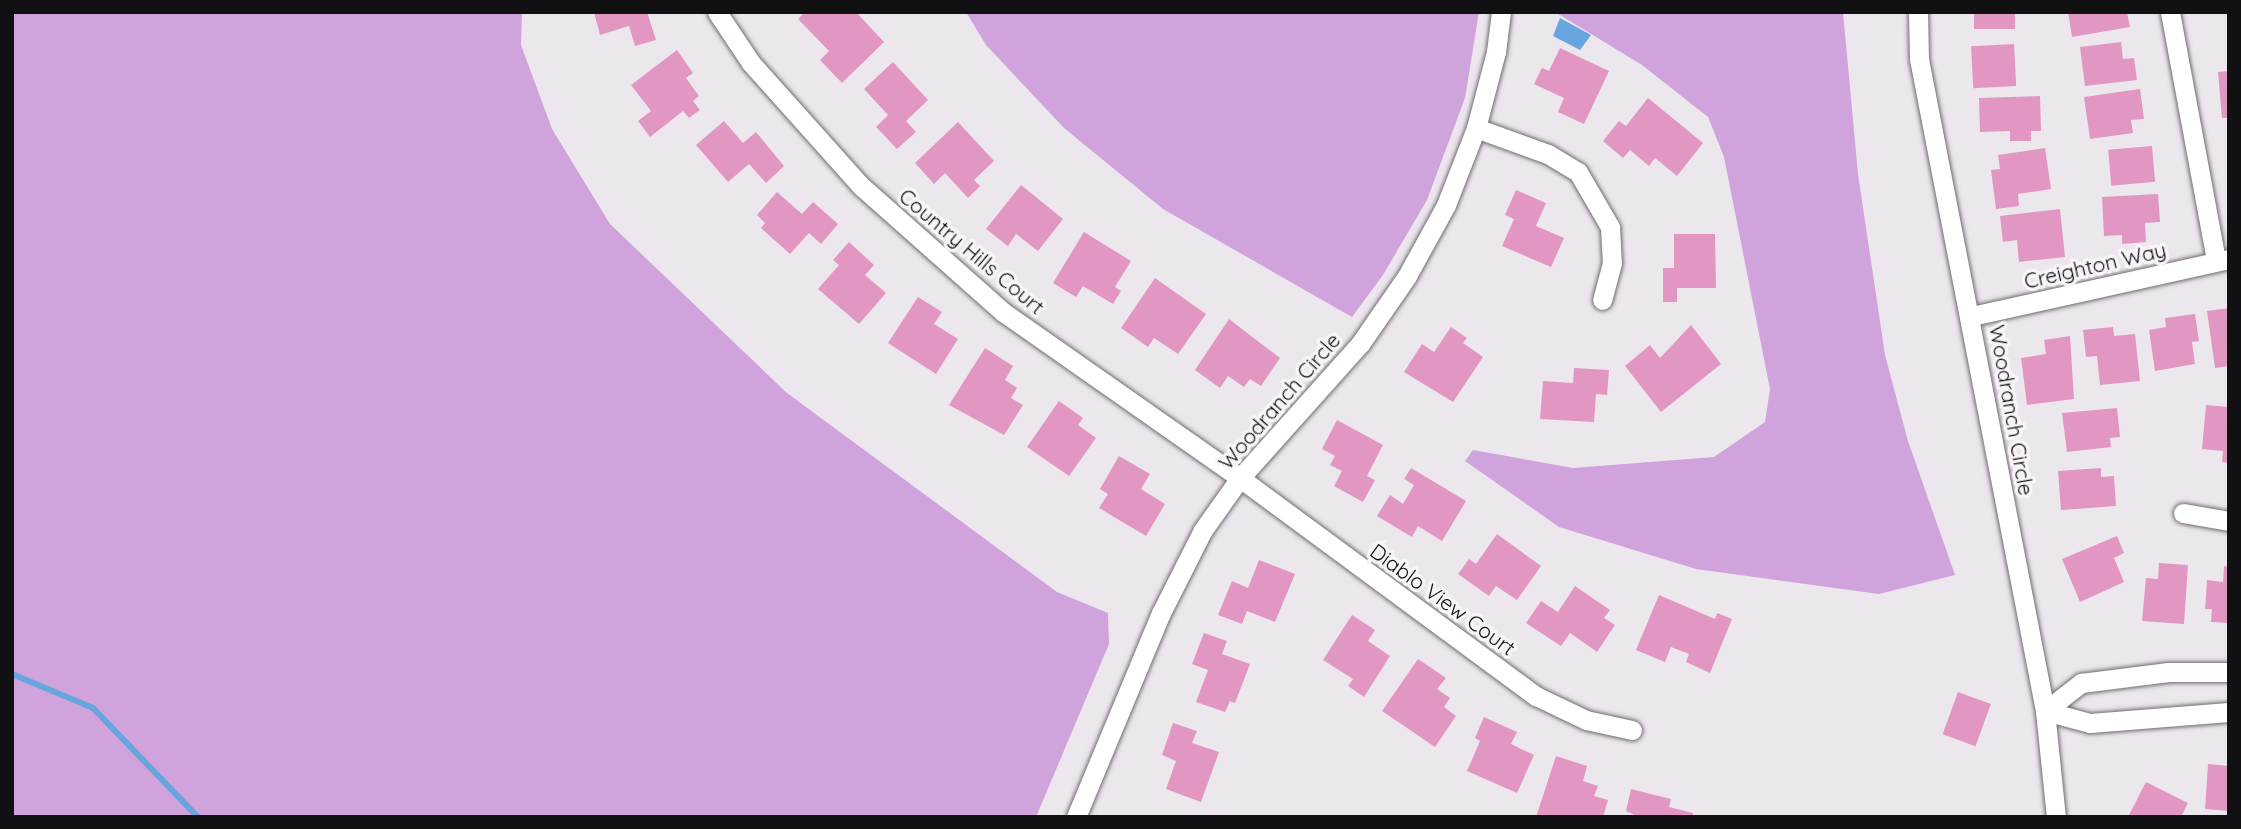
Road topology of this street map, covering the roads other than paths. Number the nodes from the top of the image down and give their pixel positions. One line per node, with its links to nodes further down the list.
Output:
1 (717, 12): 9 (street, Country Hills Court)
2 (1502, 12): 5 (street, Woodranch Circle)
3 (1918, 12): 8 (street, Woodranch Circle)
4 (2170, 12): 6 (street)
5 (1476, 128): 7 (street); 9 (street, Woodranch Circle)
6 (2222, 260): 8 (street, Creighton Way)
7 (1602, 300)
8 (1972, 316): 13 (street, Woodranch Circle)
9 (1240, 478): 15 (street, Diablo View Court); 16 (street, Woodranch Circle)
10 (2183, 513): 11 (street)
11 (2229, 521)
12 (2229, 672): 13 (street)
13 (2045, 711): 14 (street); 17 (street, Woodranch Circle)
14 (2229, 712)
15 (1632, 730)
16 (1076, 817)
17 (2056, 817)

